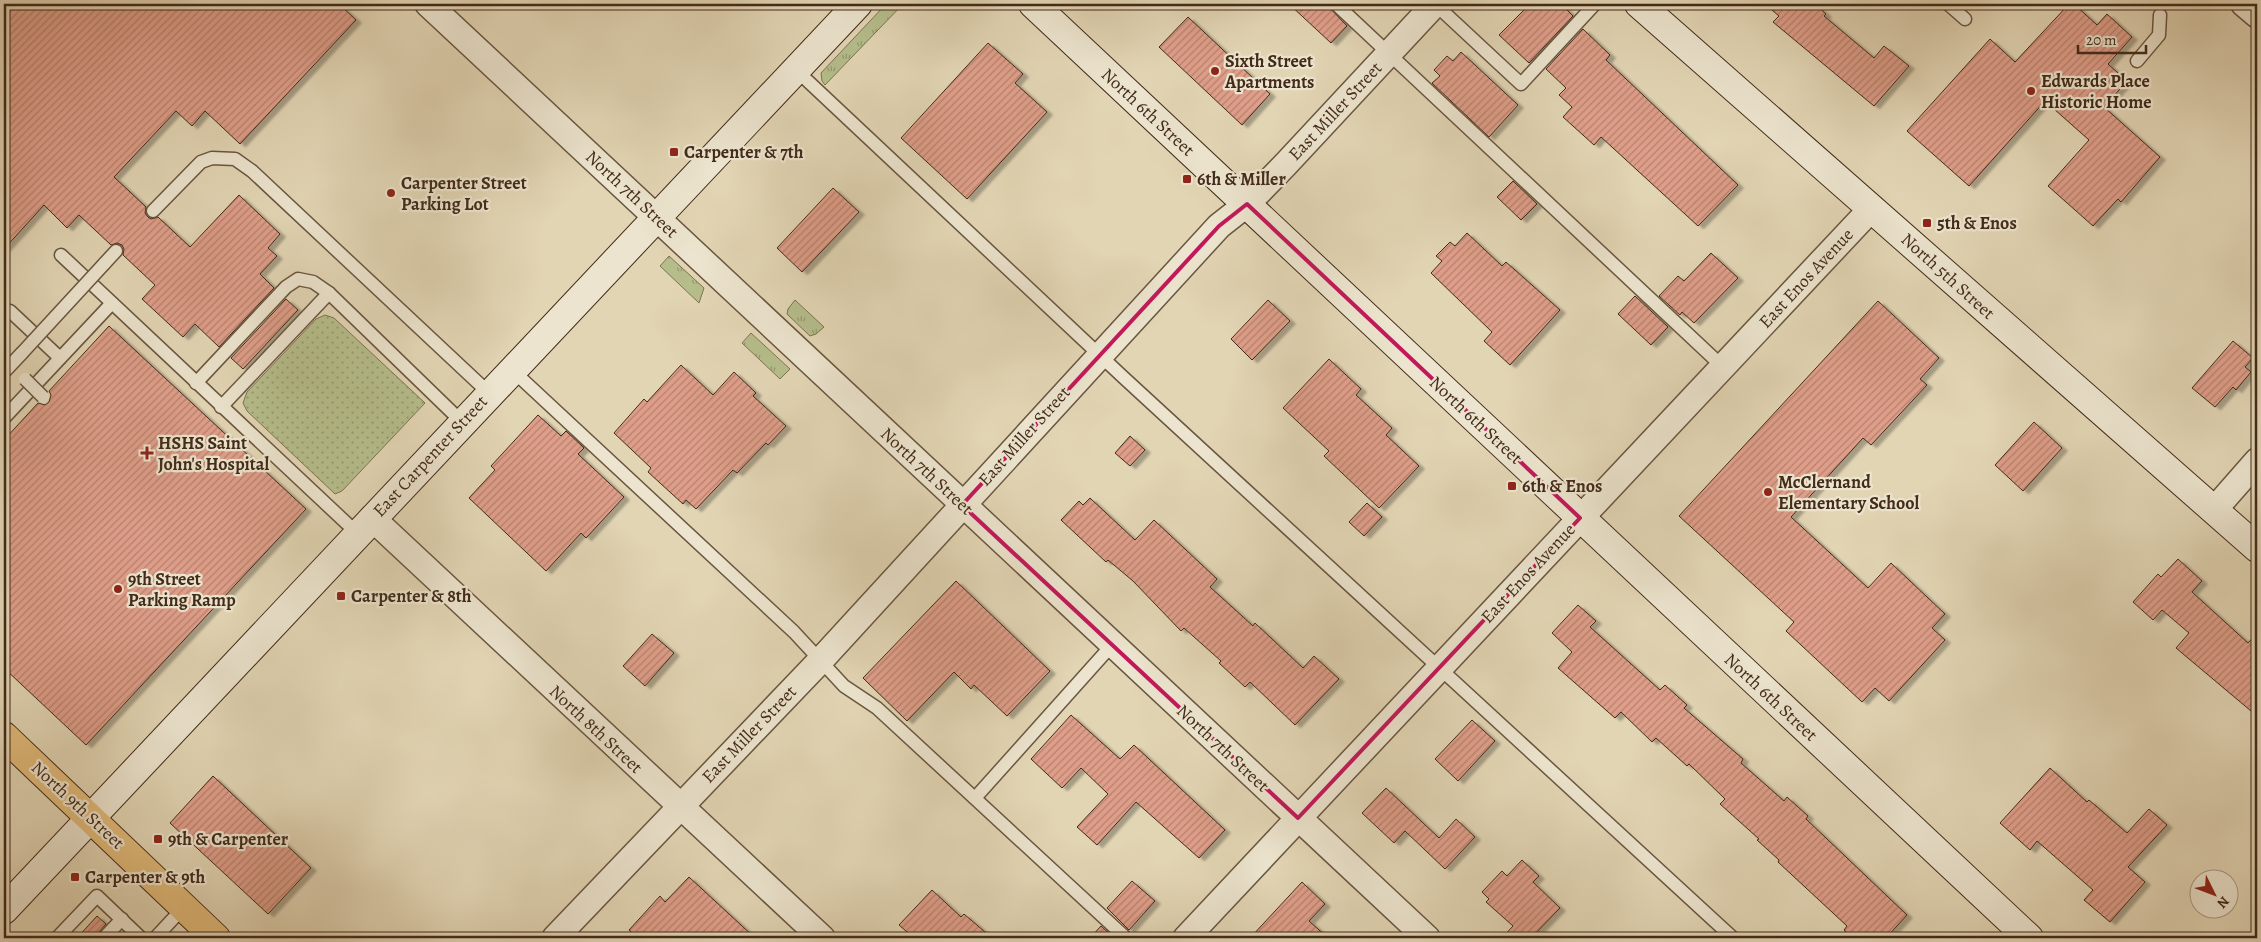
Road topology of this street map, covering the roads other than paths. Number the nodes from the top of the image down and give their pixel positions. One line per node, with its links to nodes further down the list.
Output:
1 (428, 4): 19 (street, North 7th Street)
2 (858, 4): 15 (main road, East Carpenter Street)
3 (1033, 4): 16 (main road, North 6th Street)
4 (1336, 4): 13 (lane)
5 (1435, 4): 6 (lane); 13 (street, East Miller Street)
6 (1595, 4)
7 (1948, 4): 12 (lane)
8 (2244, 4): 11 (street)
9 (1648, 7): 17 (main road, North 5th Street)
10 (2160, 15): 14 (lane)
11 (2257, 15)
12 (1965, 19)
13 (1389, 53): 16 (street, East Miller Street); 27 (lane)
14 (2136, 61)
15 (796, 70): 19 (main road, East Carpenter Street); 25 (lane)
16 (1247, 204): 25 (street, East Miller Street); 39 (main road, North 6th Street)
17 (1872, 208): 27 (street, East Enos Avenue); 38 (main road, North 5th Street)
18 (153, 211): 31 (lane)
19 (657, 218): 29 (main road, East Carpenter Street); 37 (street, North 7th Street)
20 (116, 251): 28 (lane, bridge)
21 (61, 256): 23 (lane)
22 (329, 293): 30 (lane); 33 (lane); 35 (lane)
23 (112, 303): 26 (lane); 30 (lane)
24 (10, 311): 26 (lane)
25 (1099, 354): 37 (street, East Miller Street); 44 (lane)
26 (60, 358): 34 (lane)
27 (1723, 367): 39 (street, East Enos Avenue)
28 (7, 369): 32 (lane, bridge)
29 (512, 370): 31 (main road, East Carpenter Street); 43 (lane)
30 (196, 383): 33 (lane)
31 (489, 393): 35 (main road, East Carpenter Street)
32 (44, 396)
33 (221, 407): 40 (lane)
34 (4, 418)
35 (462, 422): 40 (main road, East Carpenter Street)
36 (2257, 461): 38 (street)
37 (962, 505): 42 (street, North 7th Street); 43 (street, East Miller Street)
38 (2214, 510): 41 (main road, North 5th Street)
39 (1580, 518): 44 (street, East Enos Avenue); 64 (main road, North 6th Street)
40 (364, 526): 47 (street, North 8th Street); 48 (main road, East Carpenter Street)
41 (2257, 548)
42 (1112, 645): 46 (lane); 49 (street, North 7th Street)
43 (820, 661): 46 (lane); 47 (street, East Miller Street)
44 (1439, 668): 49 (street, East Enos Avenue); 63 (lane)
45 (4, 736): 48 (main road, North 9th Street)
46 (975, 798): 60 (lane)
47 (680, 806): 58 (street, East Miller Street); 59 (street, North 8th Street)
48 (90, 818): 50 (main road, North 9th Street); 51 (main road, East Carpenter Street)
49 (1298, 818): 61 (street, East Enos Avenue); 62 (street, North 7th Street)
50 (184, 907): 56 (lane); 57 (main road, North 9th Street)
51 (4, 910)
52 (122, 919): 53 (lane); 54 (lane); 55 (lane)
53 (57, 938)
54 (104, 938)
55 (141, 938)
56 (154, 938)
57 (216, 938)
58 (555, 938)
59 (822, 938)
60 (1126, 938)
61 (1186, 938)
62 (1427, 938)
63 (1733, 938)
64 (2029, 938)

